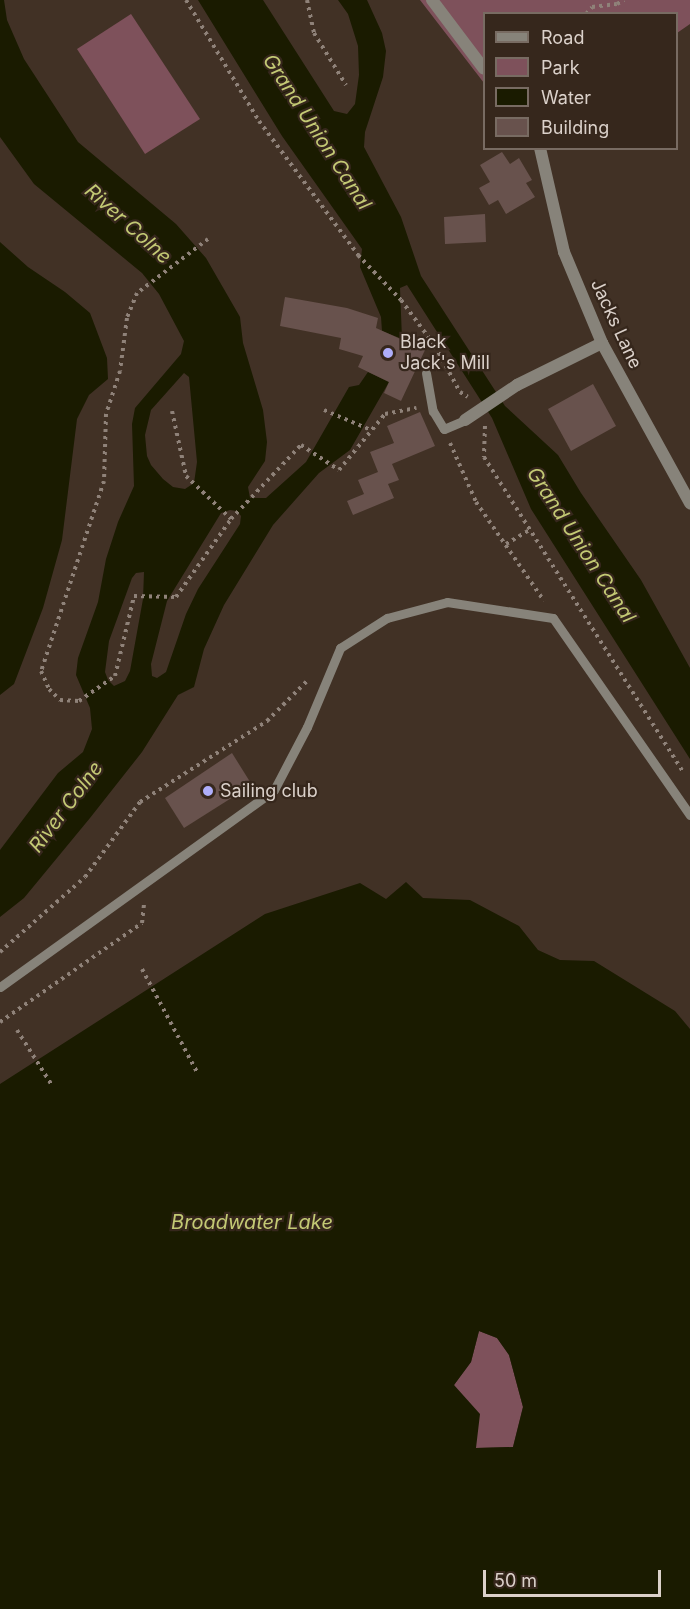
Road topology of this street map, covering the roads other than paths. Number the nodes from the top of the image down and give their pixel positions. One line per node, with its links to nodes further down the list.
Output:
1 (432, 0): 2 (street)
2 (483, 68)
3 (540, 150): 4 (street, Jacks Lane)
4 (602, 344): 6 (street, bridge); 7 (street, Jacks Lane)
5 (426, 373): 6 (lane)
6 (465, 420)
7 (690, 503)
8 (690, 815): 9 (lane)
9 (0, 987)

